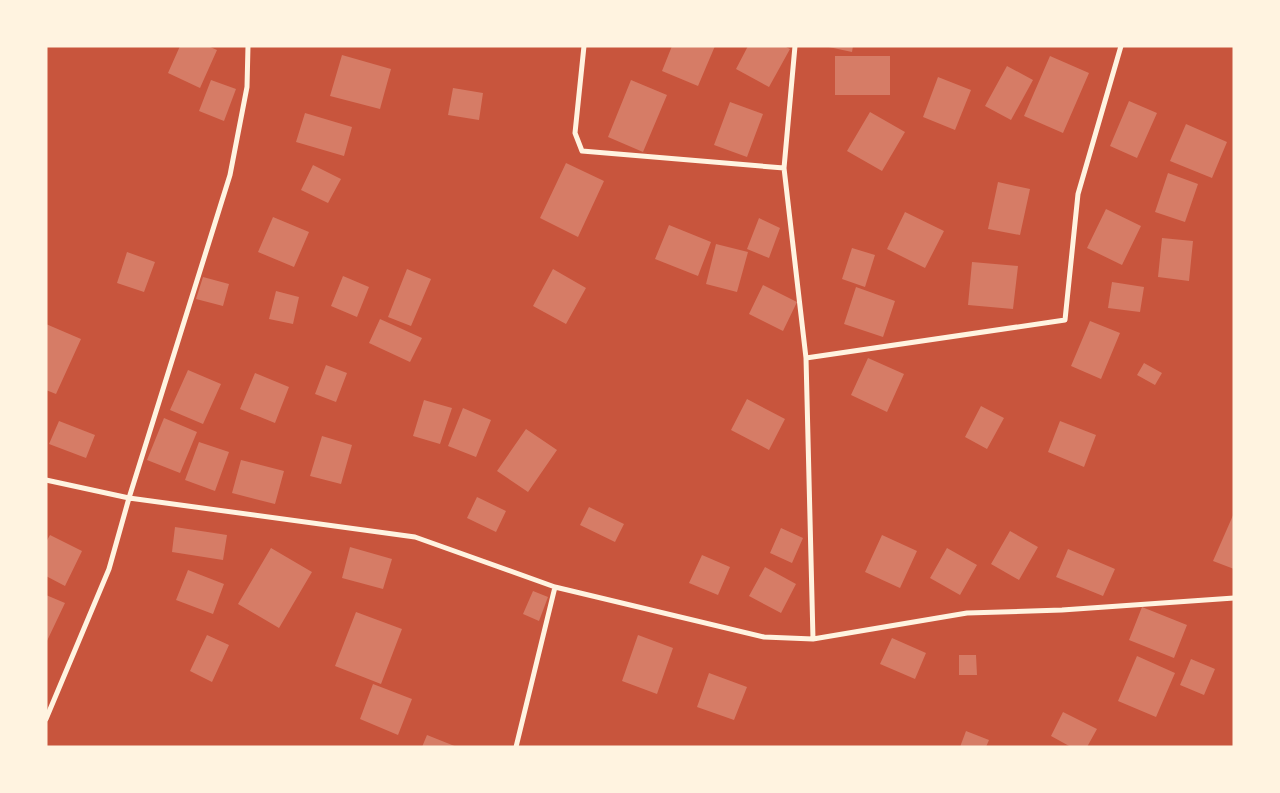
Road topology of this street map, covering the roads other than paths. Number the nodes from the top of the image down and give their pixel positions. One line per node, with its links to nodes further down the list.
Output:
1 (248, 46): 8 (street)
2 (584, 46): 5 (street)
3 (795, 46): 5 (street)
4 (1121, 46): 6 (street)
5 (784, 168): 6 (street)
6 (806, 358): 11 (street)
7 (46, 480): 8 (street)
8 (129, 498): 9 (street); 12 (street)
9 (555, 587): 11 (street); 13 (street)
10 (1234, 598): 11 (street)
11 (813, 639)
12 (46, 719)
13 (516, 747)

